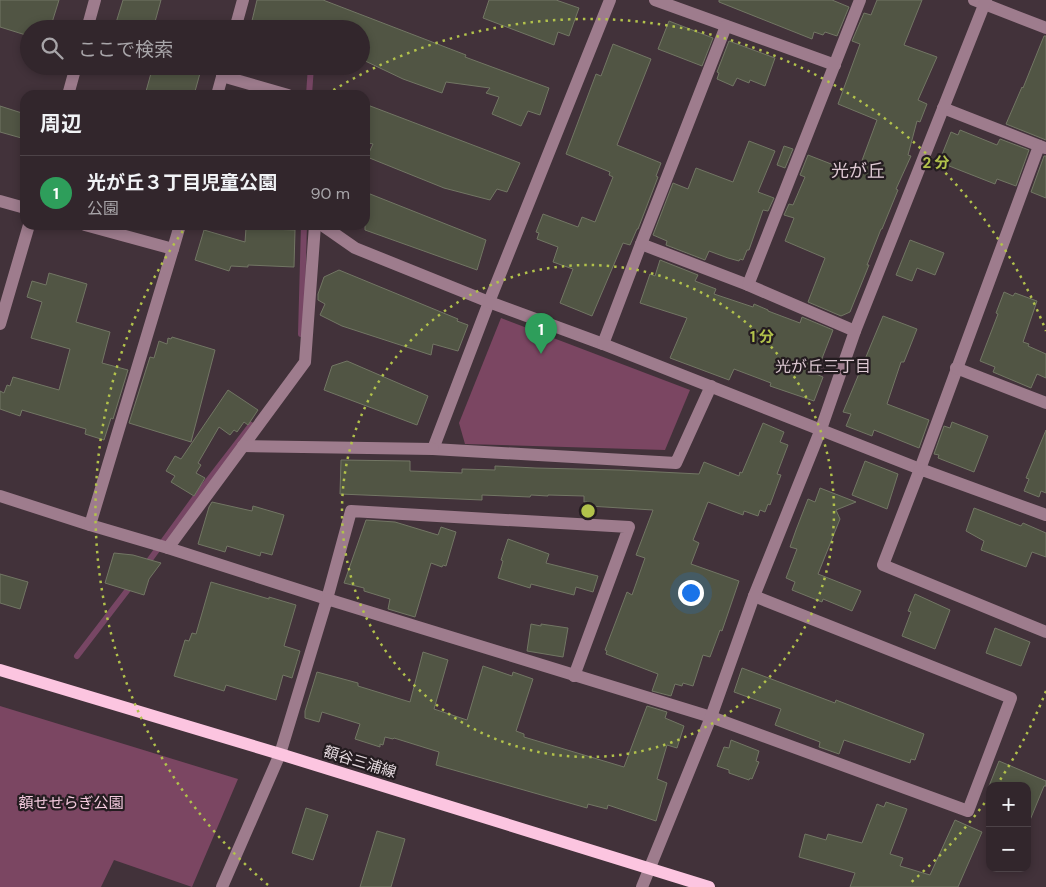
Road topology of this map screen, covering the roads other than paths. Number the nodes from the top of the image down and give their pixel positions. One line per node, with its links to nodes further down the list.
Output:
1 (95, 0): 7 (street)
2 (243, 0): 8 (street)
3 (610, 0): 30 (street)
4 (655, 0): 9 (street)
5 (860, 0): 11 (street)
6 (981, 1): 10 (street); 18 (street)
7 (89, 20)
8 (237, 20)
9 (726, 26): 11 (street); 27 (street)
10 (1046, 28)
11 (835, 65): 29 (street)
12 (74, 75): 15 (street)
13 (222, 75): 16 (street)
14 (234, 75): 17 (street)
15 (69, 90)
16 (218, 90)
17 (274, 90)
18 (943, 108): 19 (street); 32 (street)
19 (1043, 147): 34 (street)
20 (0, 201): 21 (street)
21 (20, 207)
22 (28, 230): 31 (street)
23 (103, 230): 28 (street)
24 (179, 230): 28 (street)
25 (314, 230): 38 (street)
26 (329, 230): 30 (street)
27 (641, 244): 29 (street); 33 (street)
28 (173, 249): 43 (street)
29 (748, 285): 32 (street)
30 (488, 302): 33 (street); 39 (street)
31 (0, 324)
32 (855, 331): 37 (street)
33 (603, 344): 35 (street)
34 (956, 368): 36 (street); 40 (street)
35 (711, 386): 37 (street); 39 (street)
36 (1046, 403)
37 (821, 429): 40 (street); 45 (street)
38 (243, 446): 39 (street); 44 (street)
39 (433, 449)
40 (920, 469): 42 (street); 47 (street)
41 (0, 496): 43 (street)
42 (1046, 515)
43 (90, 525): 44 (street)
44 (162, 546): 46 (street)
45 (754, 596): 50 (street); 50 (street)
46 (327, 599): 49 (street); 49 (street); 51 (street)
47 (1046, 632)
48 (0, 670): 51 (main road, 額谷三浦線)
49 (574, 676): 50 (street)
50 (711, 717): 52 (street)
51 (280, 754): 52 (main road, 額谷三浦線); 53 (street)
52 (650, 869): 54 (street); 55 (main road, 額谷三浦線)
53 (222, 887)
54 (642, 887)
55 (709, 887)

